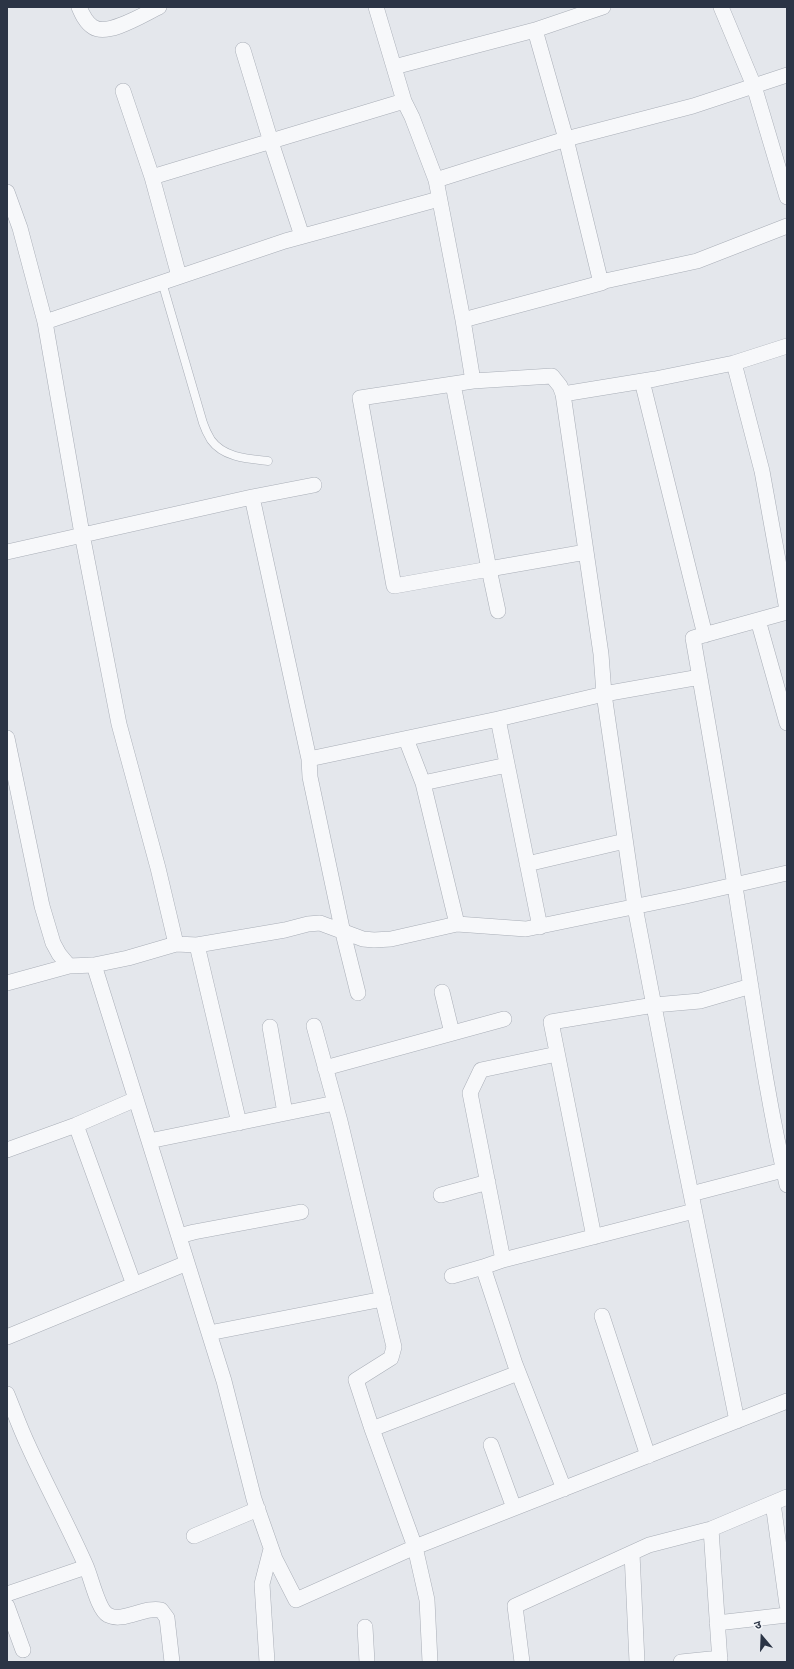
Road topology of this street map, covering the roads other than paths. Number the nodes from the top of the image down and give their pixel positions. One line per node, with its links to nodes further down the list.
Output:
1 (79, 7): 2 (street)
2 (159, 7)
3 (376, 7): 8 (street)
4 (603, 7): 6 (street)
5 (721, 7): 10 (street)
6 (534, 30): 8 (street); 13 (street)
7 (243, 50): 14 (street)
8 (394, 67): 12 (street)
9 (787, 75): 10 (street)
10 (754, 86): 13 (street); 18 (street)
11 (123, 91): 15 (street)
12 (404, 101): 14 (street); 16 (street)
13 (566, 139): 16 (street); 24 (street)
14 (271, 142): 15 (street); 21 (street)
15 (152, 177): 22 (street)
16 (436, 180): 19 (street)
17 (7, 192): 26 (street)
18 (787, 197)
19 (439, 199): 21 (street); 25 (street)
20 (787, 226): 24 (street)
21 (302, 236): 22 (street)
22 (179, 276): 23 (street)
23 (162, 282): 26 (street); 33 (lane)
24 (601, 283): 25 (street)
25 (463, 320): 29 (street)
26 (45, 322): 36 (street)
27 (787, 346): 28 (street)
28 (734, 363): 30 (street); 41 (street)
29 (473, 381): 31 (street); 32 (street)
30 (642, 381): 32 (street); 43 (street)
31 (453, 384): 39 (street); 39 (street)
32 (563, 394): 38 (street)
33 (268, 461)
34 (314, 485): 35 (street)
35 (252, 497): 36 (street); 50 (street)
36 (82, 534): 37 (street); 61 (street)
37 (7, 552)
38 (586, 552): 39 (street); 45 (street)
39 (489, 569): 40 (street)
40 (498, 611)
41 (787, 611): 42 (street)
42 (758, 620): 43 (street); 47 (street)
43 (705, 634): 44 (street)
44 (700, 677): 45 (street); 56 (street)
45 (604, 694): 46 (street); 53 (street)
46 (498, 719): 49 (street); 51 (street)
47 (787, 723)
48 (7, 738): 64 (street)
49 (406, 739): 50 (street); 52 (street)
50 (309, 759): 60 (street)
51 (507, 765): 52 (street); 54 (street)
52 (423, 783): 58 (street)
53 (625, 840): 54 (street); 57 (street)
54 (527, 864): 59 (street)
55 (787, 873): 56 (street)
56 (735, 884): 57 (street); 66 (street)
57 (635, 906): 59 (street); 69 (street)
58 (458, 924): 59 (street); 60 (street)
59 (540, 927)
60 (343, 933): 62 (street); 68 (street)
61 (176, 944): 62 (street); 63 (street)
62 (197, 945): 79 (street)
63 (94, 965): 64 (street); 76 (street)
64 (69, 966): 65 (street)
65 (7, 983)
66 (751, 986): 69 (street); 83 (street)
67 (442, 992): 73 (street)
68 (358, 993)
69 (654, 1005): 74 (street); 86 (street)
70 (504, 1019): 73 (street)
71 (314, 1026): 75 (street)
72 (270, 1027): 78 (street)
73 (452, 1033): 75 (street)
74 (557, 1054): 84 (street); 91 (street)
75 (325, 1068): 77 (street)
76 (136, 1099): 80 (street); 81 (street)
77 (335, 1103): 78 (street); 97 (street)
78 (285, 1113): 79 (street)
79 (239, 1123): 81 (street)
80 (76, 1124): 82 (street); 96 (street)
81 (149, 1141): 90 (street)
82 (7, 1150)
83 (784, 1163): 85 (street); 86 (street)
84 (488, 1182): 87 (street); 92 (street)
85 (787, 1185)
86 (691, 1194): 88 (street)
87 (441, 1196)
88 (694, 1211): 91 (street); 104 (street)
89 (302, 1212): 90 (street)
90 (179, 1236): 93 (street)
91 (594, 1237): 92 (street)
92 (504, 1260): 94 (street)
93 (187, 1264): 96 (street); 99 (street)
94 (483, 1267): 95 (street); 101 (street)
95 (452, 1276)
96 (134, 1285): 100 (street)
97 (383, 1299): 99 (street); 105 (street)
98 (602, 1316): 107 (street)
99 (209, 1333): 111 (street)
100 (7, 1337)
101 (518, 1374): 105 (street); 108 (street)
102 (7, 1394): 117 (street)
103 (787, 1401): 104 (street)
104 (737, 1421): 107 (street)
105 (372, 1429): 114 (street)
106 (491, 1445): 110 (street)
107 (648, 1456): 108 (street)
108 (564, 1489): 110 (street)
109 (780, 1500): 112 (street); 119 (street)
110 (514, 1508): 114 (street)
111 (258, 1509): 113 (street); 115 (street)
112 (711, 1529): 116 (street); 122 (street)
113 (194, 1536)
114 (415, 1547): 115 (street); 129 (street)
115 (272, 1549): 127 (street)
116 (632, 1553): 130 (street); 131 (street)
117 (86, 1566): 118 (street); 126 (street)
118 (7, 1594)
119 (787, 1604)
120 (7, 1606): 124 (street)
121 (787, 1615): 122 (street)
122 (717, 1623): 125 (street)
123 (365, 1627): 128 (street)
124 (23, 1650)
125 (720, 1660): 132 (street)
126 (172, 1662)
127 (267, 1662)
128 (367, 1662)
129 (430, 1662)
130 (522, 1662)
131 (637, 1662)
132 (681, 1662)

